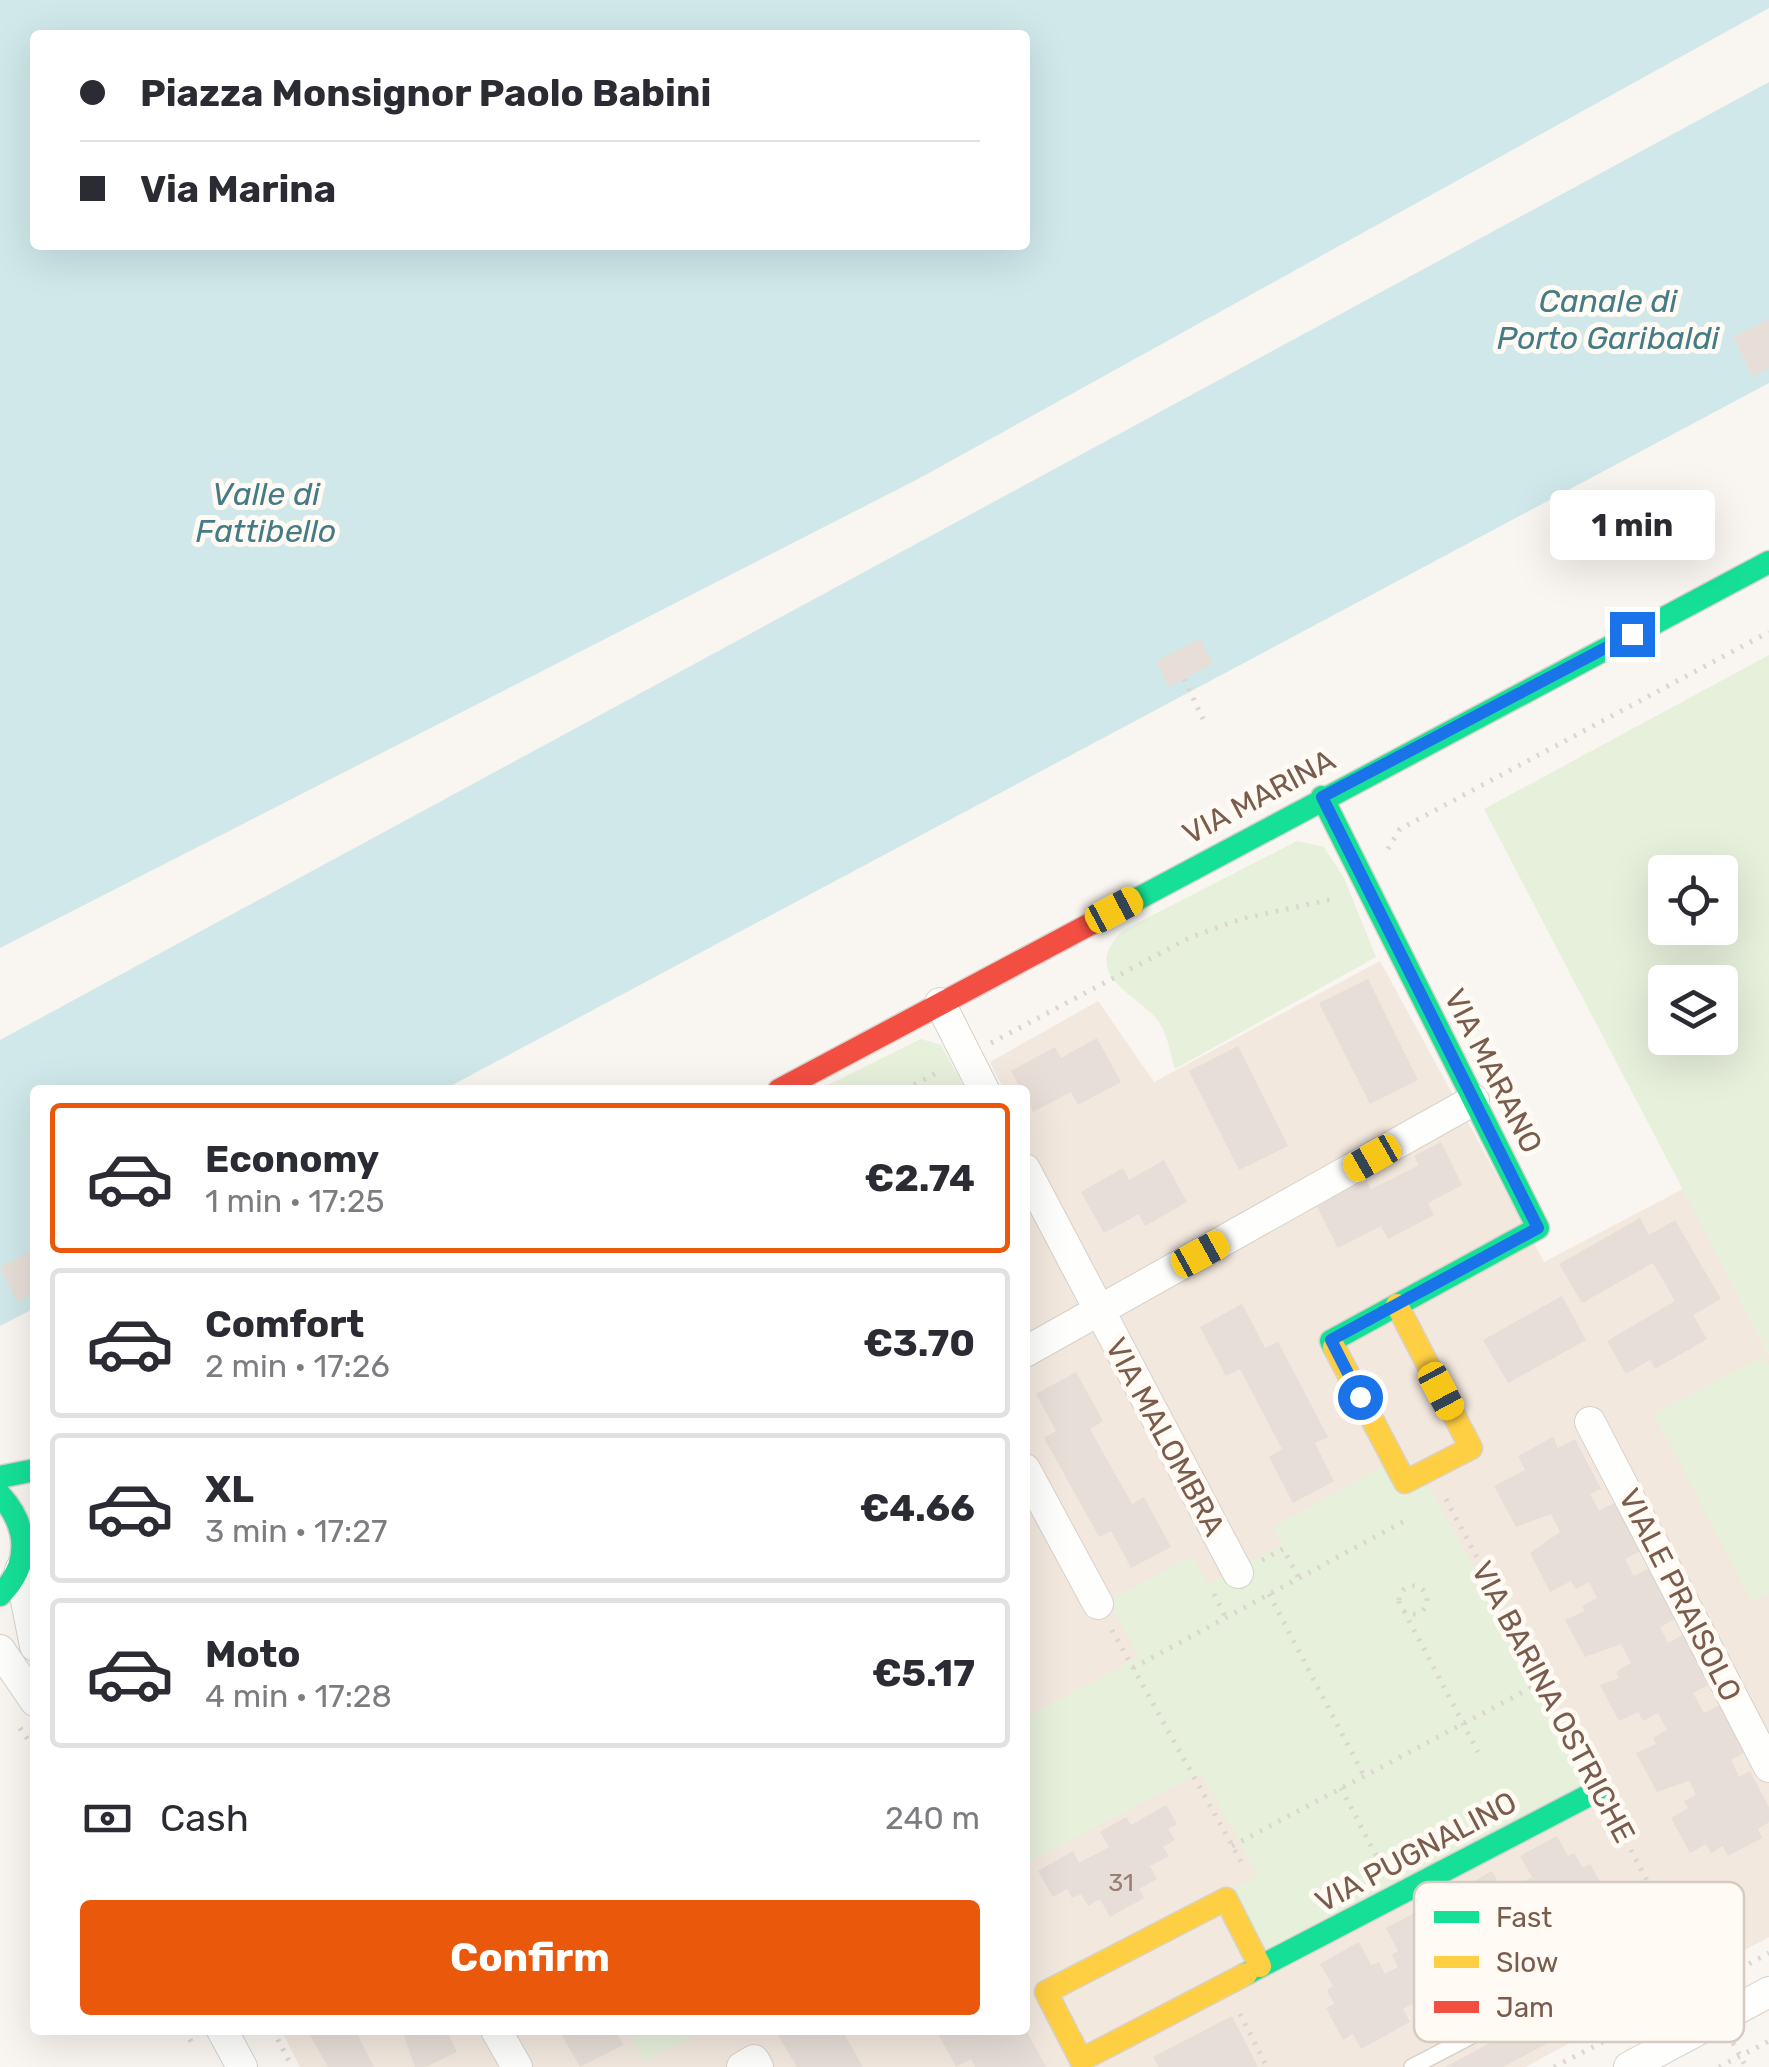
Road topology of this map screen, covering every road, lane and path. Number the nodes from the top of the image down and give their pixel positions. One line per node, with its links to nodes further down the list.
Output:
1 (1769, 562): 4 (street, VIA MARINA)
2 (1184, 679): 3 (path)
3 (1203, 720)
4 (1322, 797): 5 (street, VIA MARINA); 8 (street, VIA MARANO)
5 (940, 1003): 6 (street, VIA MARINA); 7 (street)
6 (789, 1085)
7 (981, 1085)
8 (1474, 1100): 10 (street, VIA MARANO); 11 (street, VIA MALOMBRA)
9 (1030, 1179): 11 (street)
10 (1397, 1305): 14 (street); 14 (street)
11 (1098, 1311): 12 (street); 24 (street, VIA MALOMBRA)
12 (1030, 1349)
13 (1590, 1422): 39 (street, VIALE PRAISOLO)
14 (1430, 1469): 19 (path, VIA BARINA OSTRICHE)
15 (30, 1471): 16 (street)
16 (0, 1478)
17 (1030, 1478): 30 (street)
18 (0, 1495): 22 (street)
19 (1445, 1498): 20 (path); 35 (path, VIA BARINA OSTRICHE)
20 (1429, 1508)
21 (1413, 1516): 25 (path)
22 (27, 1546): 26 (street); 29 (street)
23 (1283, 1549): 25 (path)
24 (1238, 1573)
25 (1299, 1578): 28 (path)
26 (30, 1584)
27 (1210, 1587): 32 (path)
28 (1269, 1594): 32 (path); 40 (path)
29 (0, 1596)
30 (1098, 1604): 34 (path)
31 (1404, 1611): 31 (path); 37 (path)
32 (1226, 1618): 34 (path)
33 (0, 1650): 36 (street)
34 (1133, 1668): 43 (path)
35 (1542, 1682): 37 (path); 42 (path, VIA BARINA OSTRICHE)
36 (25, 1711)
37 (1463, 1724): 38 (path); 40 (path)
38 (1478, 1752)
39 (1769, 1768)
40 (1364, 1776): 41 (path)
41 (1341, 1788): 43 (path); 48 (path)
42 (1599, 1790): 45 (street, VIA PUGNALINO); 46 (path, VIA BARINA OSTRICHE)
43 (1232, 1846): 44 (path)
44 (1248, 1876)
45 (1424, 1882)
46 (1648, 1882)
47 (1414, 1887): 48 (street, VIA PUGNALINO)
48 (1397, 1896): 50 (street, VIA PUGNALINO)
49 (1769, 1953): 51 (path, VIA BARINA OSTRICHE)
50 (1260, 1966): 52 (street, VIA PUGNALINO); 64 (street)
51 (1744, 1967)
52 (1225, 1985): 64 (street, VIA PUGNALINO); 70 (path)
53 (1769, 1992): 54 (street)
54 (1744, 2005)
55 (225, 2035): 65 (street)
56 (276, 2035): 66 (path)
57 (499, 2035): 67 (street)
58 (1769, 2040): 63 (path)
59 (1460, 2042): 71 (lane)
60 (1659, 2042): 62 (lane)
61 (1676, 2042): 62 (street)
62 (1663, 2049): 72 (street)
63 (1740, 2056): 73 (path); 74 (path)
64 (1083, 2063)
65 (242, 2067)
66 (292, 2067)
67 (516, 2067)
68 (742, 2067): 69 (street)
69 (758, 2067)
70 (1267, 2067)
71 (1412, 2067)
72 (1629, 2067)
73 (1719, 2067)
74 (1746, 2067)

